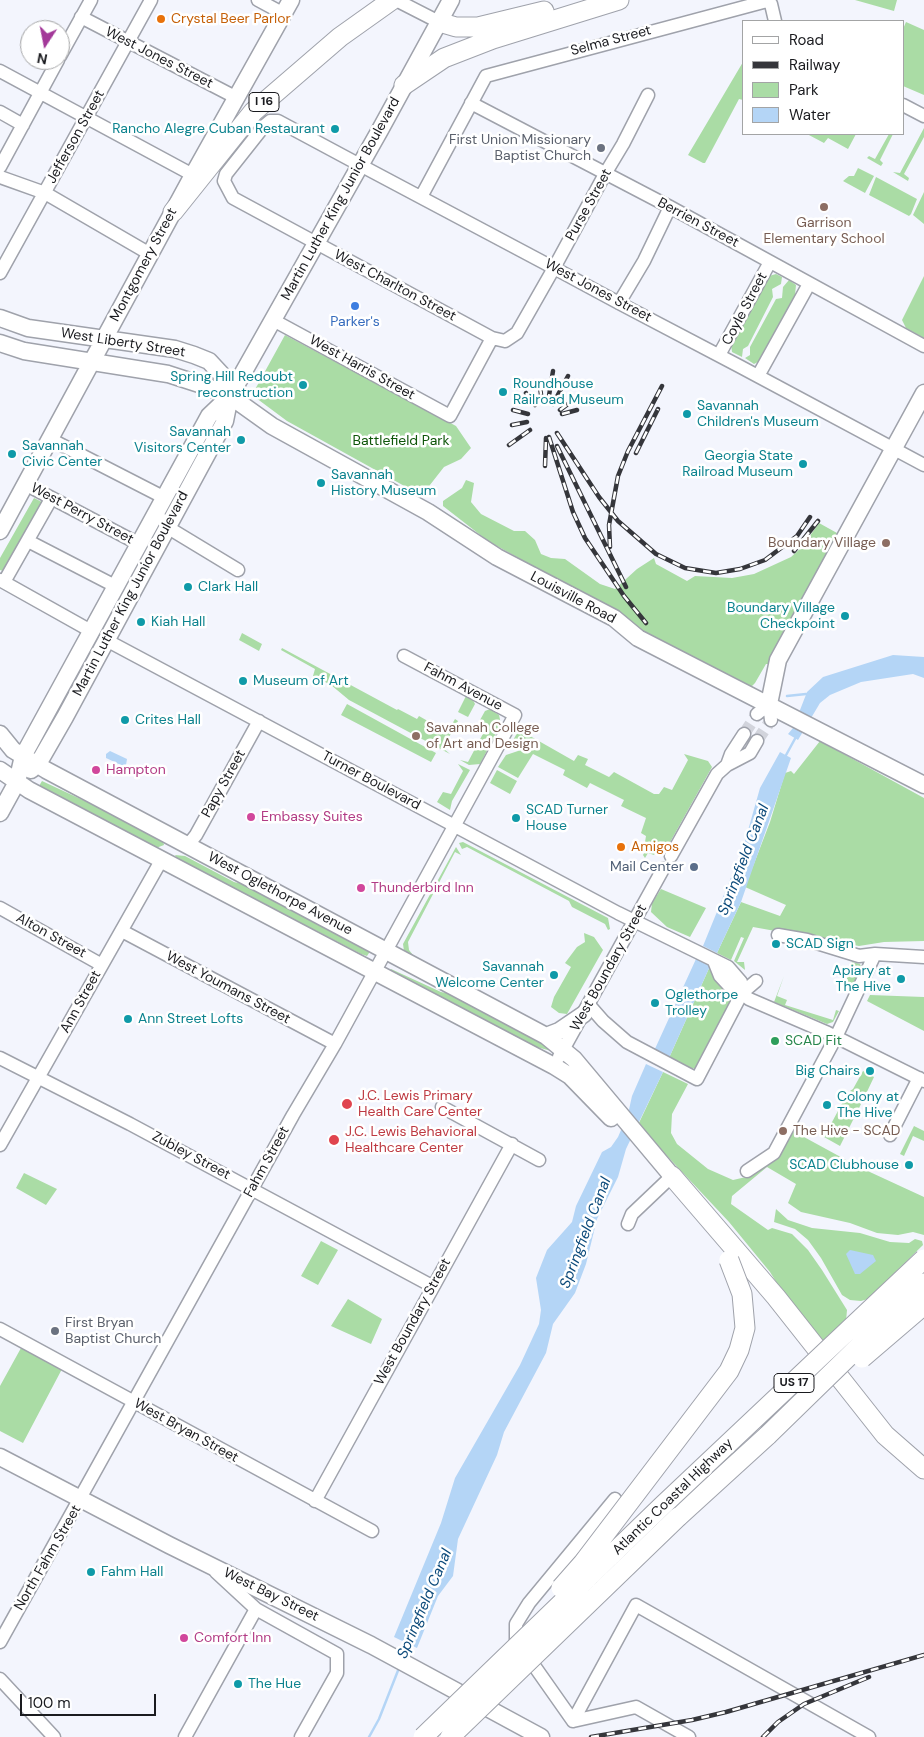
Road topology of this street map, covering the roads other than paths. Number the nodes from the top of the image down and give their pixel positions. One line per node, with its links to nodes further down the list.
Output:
1 (90, 0): 11 (street)
2 (151, 0): 15 (street, Jefferson Street)
3 (258, 0): 10 (street)
4 (392, 0): 37 (highway, I 16)
5 (396, 0): 13 (street)
6 (451, 0): 13 (main road, Martin Luther King Junior Boulevard)
7 (600, 0): 13 (highway)
8 (619, 0): 18 (highway)
9 (769, 2): 12 (street); 22 (street, Selma Street)
10 (287, 7): 21 (main road, Montgomery Street)
11 (81, 17): 14 (street); 15 (street, West Jones Street)
12 (775, 20)
13 (439, 22): 18 (main road, Martin Luther King Junior Boulevard)
14 (70, 37)
15 (128, 42): 21 (street, West Jones Street); 26 (street, Jefferson Street)
16 (53, 70): 19 (street)
17 (0, 71): 19 (street)
18 (404, 85): 29 (main road, Martin Luther King Junior Boulevard)
19 (40, 93): 26 (street); 28 (street)
20 (648, 95): 31 (street, Purse Street)
21 (237, 98): 32 (main road, Montgomery Street)
22 (471, 103): 31 (street, Berrien Street); 35 (street, Selma Street)
23 (904, 106): 25 (street)
24 (0, 112): 28 (street)
25 (924, 116)
26 (87, 118): 32 (street); 34 (street, Jefferson Street)
27 (270, 121): 29 (street, West Jones Street); 38 (street, West Charlton Street)
28 (23, 124): 30 (street)
29 (360, 165): 35 (street, West Jones Street); 38 (main road, Martin Luther King Junior Boulevard)
30 (0, 167)
31 (605, 174): 36 (street, Berrien Street); 41 (street, Purse Street)
32 (193, 175): 37 (main road, Montgomery Street)
33 (0, 177): 34 (street)
34 (45, 193): 39 (street); 42 (street, Jefferson Street)
35 (421, 197): 41 (street, West Jones Street)
36 (670, 207): 40 (street, Berrien Street); 44 (street)
37 (173, 212): 39 (main road, Montgomery Street)
38 (317, 243): 46 (main road, Martin Luther King Junior Boulevard); 47 (street, West Charlton Street)
39 (150, 254): 48 (main road, Montgomery Street)
40 (770, 262): 43 (street, Berrien Street); 51 (street, Coyle Street)
41 (554, 268): 44 (street, West Jones Street); 47 (street, Purse Street)
42 (0, 273)
43 (809, 284): 50 (street, Berrien Street); 53 (street)
44 (619, 303): 51 (street, West Jones Street)
45 (0, 318): 48 (main road, West Liberty Street)
46 (273, 320): 47 (street, West Harris Street); 55 (main road, Martin Luther King Junior Boulevard)
47 (492, 338)
48 (104, 339): 52 (main road, Montgomery Street); 55 (main road, West Liberty Street)
49 (0, 343): 52 (main road, West Liberty Street)
50 (924, 346)
51 (719, 356): 53 (street, West Jones Street)
52 (93, 362): 55 (main road, West Liberty Street); 56 (main road, Montgomery Street)
53 (758, 376): 57 (street, West Jones Street)
54 (924, 393): 57 (main road)
55 (230, 396): 61 (main road, Martin Luther King Junior Boulevard); 62 (main road, Martin Luther King Junior Boulevard); 72 (main road, Louisville Road)
56 (50, 438): 59 (main road, Montgomery Street); 61 (street)
57 (894, 449): 58 (street, West Jones Street); 72 (main road)
58 (924, 465)
59 (25, 484): 60 (street, West Perry Street); 63 (main road, Montgomery Street)
60 (51, 499): 64 (street); 65 (street, West Perry Street)
61 (161, 505): 62 (street); 65 (main road, Martin Luther King Junior Boulevard)
62 (167, 526): 66 (street); 70 (main road, Martin Luther King Junior Boulevard)
63 (0, 531)
64 (28, 541): 67 (street); 68 (street)
65 (140, 544): 68 (main road, Martin Luther King Junior Boulevard)
66 (238, 570)
67 (2, 581): 69 (street)
68 (116, 587): 69 (main road, Martin Luther King Junior Boulevard)
69 (91, 631): 77 (main road, Martin Luther King Junior Boulevard)
70 (106, 640): 73 (street, Turner Boulevard); 78 (main road, Martin Luther King Junior Boulevard)
71 (404, 656): 84 (street, Fahm Avenue)
72 (766, 713): 82 (main road, Louisville Road)
73 (258, 721): 84 (street, Turner Boulevard); 85 (street, Papy Street)
74 (0, 734): 77 (main road, West Oglethorpe Avenue)
75 (744, 734): 79 (street)
76 (757, 741): 79 (street)
77 (23, 756): 78 (main road, West Oglethorpe Avenue); 81 (main road, Martin Luther King Junior Boulevard)
78 (38, 764): 81 (main road, Martin Luther King Junior Boulevard); 85 (main road, West Oglethorpe Avenue)
79 (727, 765): 86 (street)
80 (0, 770): 81 (main road, West Oglethorpe Avenue)
81 (17, 782): 83 (main road, Martin Luther King Junior Boulevard); 87 (main road, West Oglethorpe Avenue)
82 (924, 785)
83 (0, 813)
84 (454, 825): 90 (street, Turner Boulevard); 93 (street, Fahm Street)
85 (188, 845): 87 (main road); 93 (main road, West Oglethorpe Avenue)
86 (671, 856)
87 (162, 859): 91 (street, Ann Street); 97 (main road, West Oglethorpe Avenue)
88 (664, 869): 90 (street, West Boundary Street)
89 (0, 908): 96 (street, Alton Street)
90 (636, 922): 99 (street, Turner Boulevard); 100 (street, West Boundary Street)
91 (122, 931): 96 (street, Ann Street); 103 (street, West Youmans Street)
92 (778, 935): 94 (street)
93 (385, 951): 97 (street, Fahm Street); 101 (main road, West Oglethorpe Avenue)
94 (875, 954): 95 (street); 102 (street)
95 (924, 957)
96 (102, 965): 107 (street, Ann Street)
97 (373, 972): 103 (street, Fahm Street); 106 (main road, West Oglethorpe Avenue)
98 (756, 981): 99 (street)
99 (742, 993): 100 (street); 102 (street)
100 (586, 1010): 101 (main road); 104 (street, West Boundary Street)
101 (546, 1036): 104 (main road, West Oglethorpe Avenue)
102 (836, 1037): 108 (street); 116 (street)
103 (335, 1044): 118 (street, Fahm Street)
104 (564, 1050): 106 (street, West Boundary Street); 110 (main road, West Oglethorpe Avenue)
105 (0, 1058): 107 (street, Zubley Street)
106 (554, 1066): 110 (main road, West Oglethorpe Avenue)
107 (38, 1078): 111 (street, Ann Street); 118 (street, Zubley Street)
108 (922, 1080): 112 (street)
109 (442, 1106): 113 (street)
110 (611, 1111): 117 (main road)
111 (4, 1128): 114 (street, Ann Street)
112 (890, 1135)
113 (512, 1144): 115 (street); 122 (street, West Boundary Street)
114 (0, 1145)
115 (540, 1160)
116 (747, 1171)
117 (664, 1173): 119 (street); 128 (highway); 136 (highway, bridge)
118 (252, 1190): 122 (street, Zubley Street); 125 (street, Fahm Street)
119 (628, 1224)
120 (924, 1259): 136 (highway, Atlantic Coastal Highway / US 17, bridge)
121 (924, 1283): 126 (highway, Atlantic Coastal Highway / US 17, bridge)
122 (432, 1286): 131 (street, West Boundary Street)
123 (924, 1305): 126 (highway, bridge)
124 (0, 1329): 125 (street, West Bryan Street)
125 (134, 1402): 130 (street, Fahm Street); 131 (street, West Bryan Street)
126 (768, 1435): 143 (highway, Atlantic Coastal Highway / US 17, bridge)
127 (0, 1457): 130 (main road, West Bay Street)
128 (924, 1469)
129 (614, 1499): 138 (street)
130 (81, 1500): 133 (main road, West Bay Street); 135 (street, North Fahm Street)
131 (315, 1501): 132 (street, West Bryan Street)
132 (372, 1531)
133 (209, 1565): 134 (street); 144 (main road, West Bay Street, bridge)
134 (256, 1609): 140 (street); 141 (street)
135 (0, 1642)
136 (509, 1654): 142 (highway, Atlantic Coastal Highway / US 17, bridge)
137 (0, 1679): 139 (street)
138 (573, 1721): 145 (street); 146 (street)
139 (54, 1737)
140 (185, 1737)
141 (301, 1737)
142 (423, 1737)
143 (450, 1737)
144 (541, 1737)
145 (689, 1737)
146 (869, 1737)

